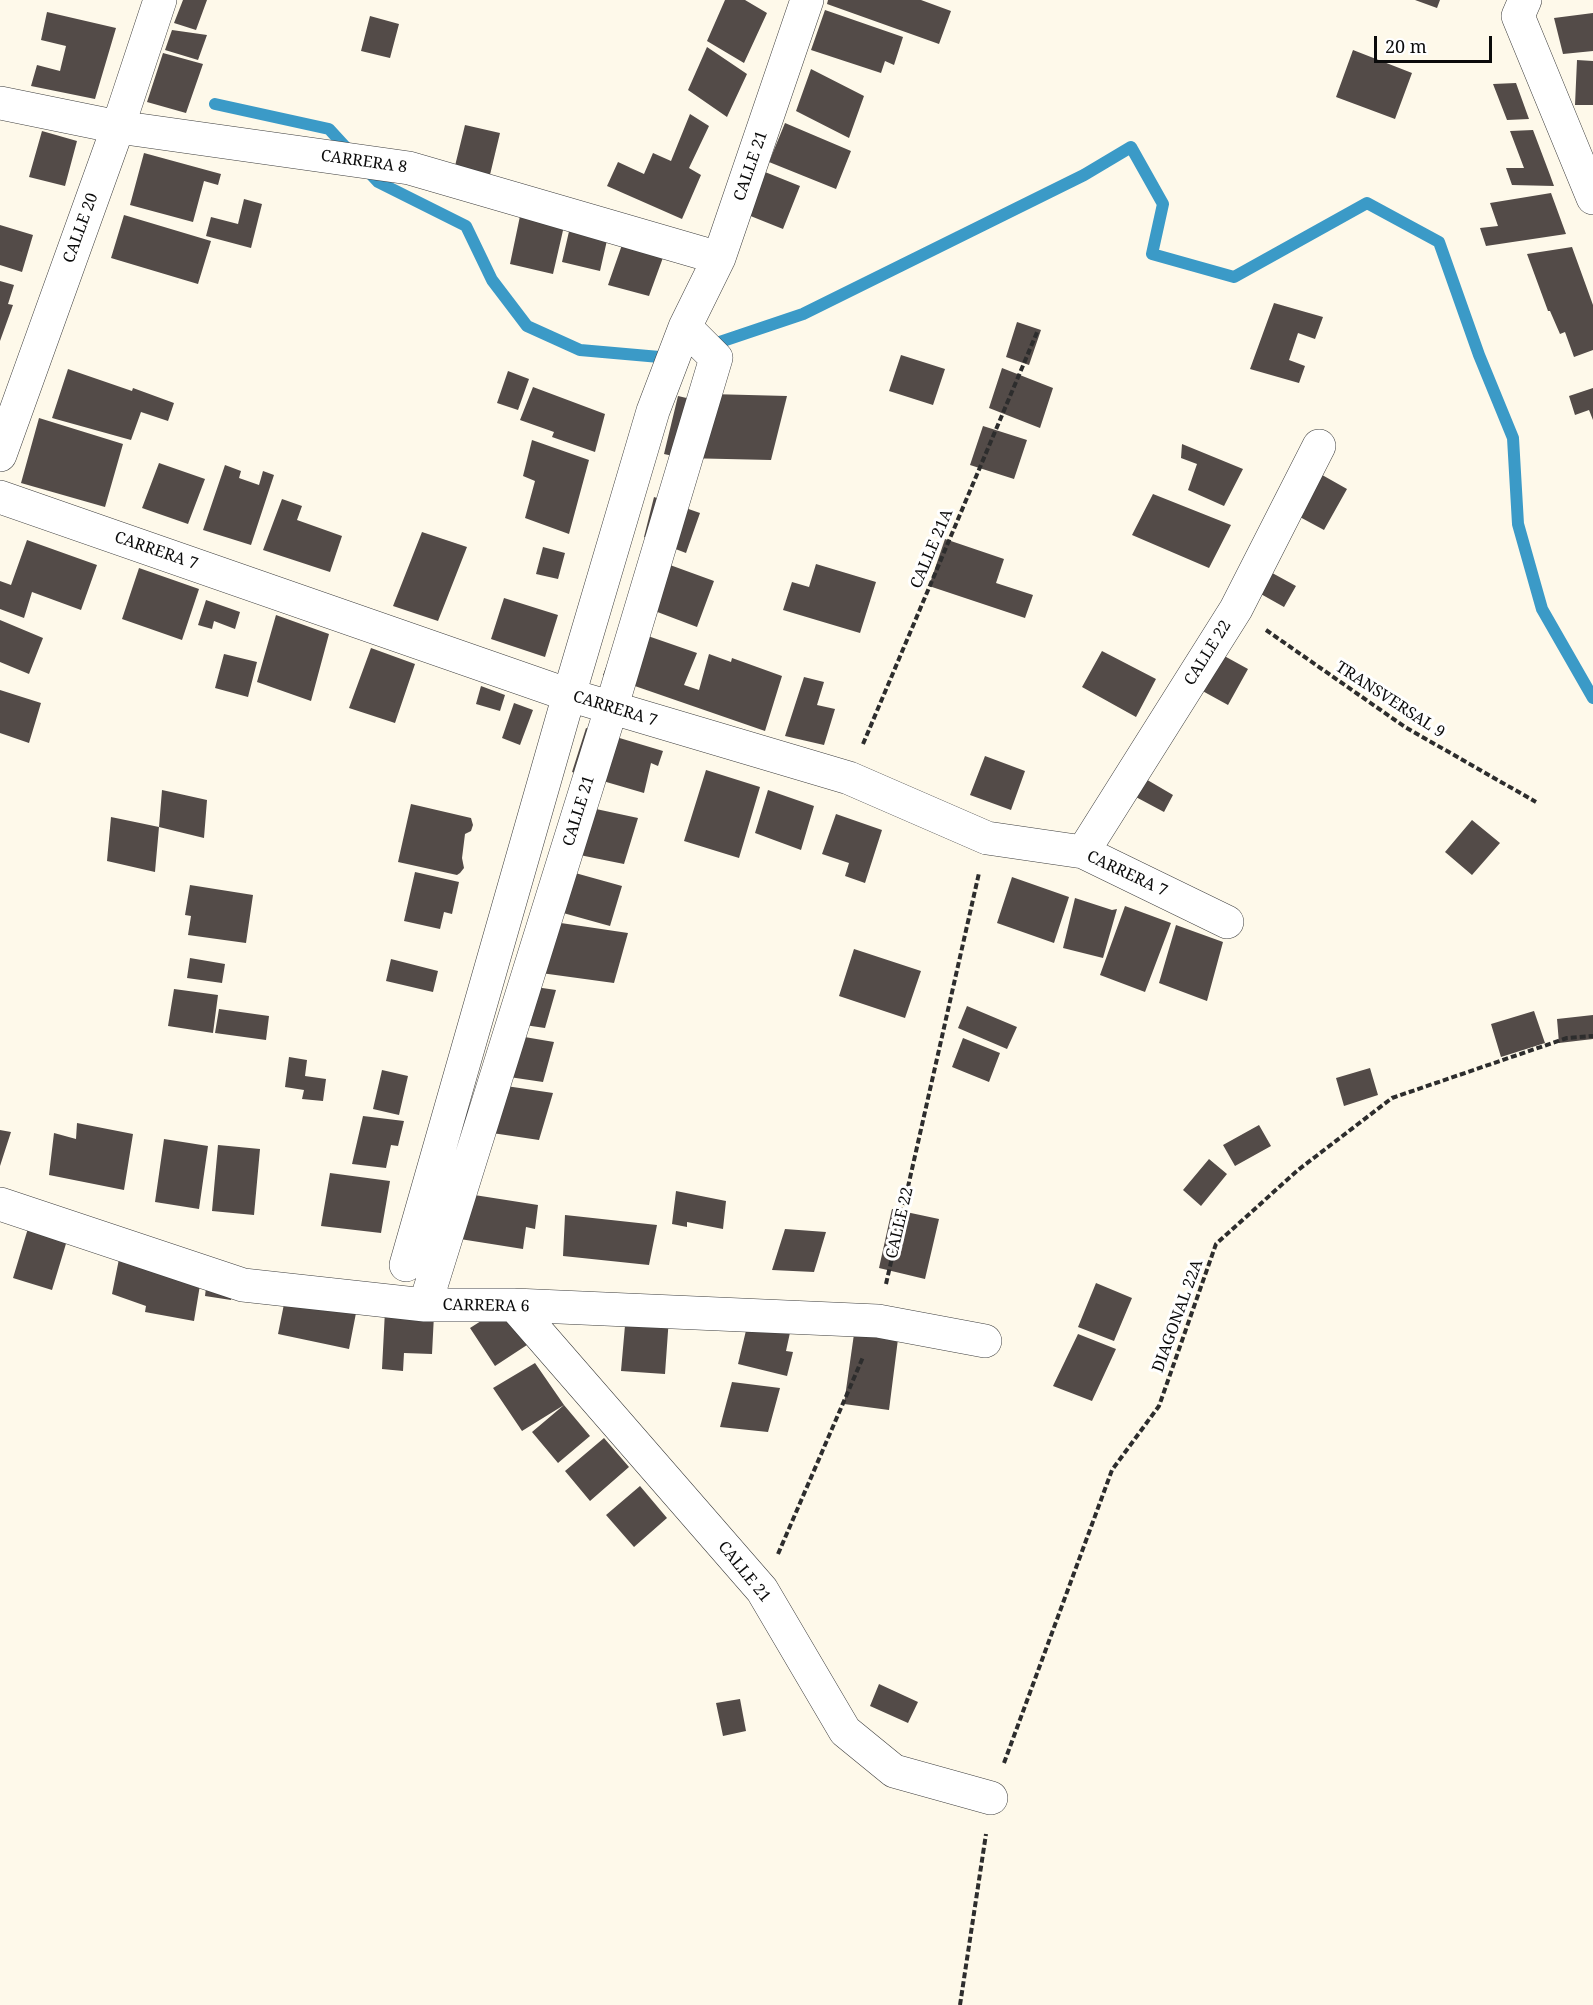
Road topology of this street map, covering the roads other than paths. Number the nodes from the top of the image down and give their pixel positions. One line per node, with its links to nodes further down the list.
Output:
1 (160, 0): 5 (street, CALLE 20)
2 (807, 0): 7 (street, CALLE 21)
3 (1521, 8): 6 (street)
4 (0, 103): 5 (street, CARRERA 8)
5 (118, 127): 7 (street, CARRERA 8); 10 (street, CALLE 20)
6 (1593, 198)
7 (719, 258): 8 (street, CALLE 21)
8 (685, 327): 12 (street, CALLE 21); 13 (street, CALLE 21)
9 (1319, 446): 14 (street, CALLE 22)
10 (0, 455)
11 (0, 497): 12 (street, CARRERA 7)
12 (569, 695): 13 (street, CARRERA 7); 17 (street, CALLE 21)
13 (611, 709): 14 (street, CARRERA 7); 18 (street, CALLE 21)
14 (1083, 852): 15 (street, CARRERA 7)
15 (1227, 922)
16 (0, 1204): 18 (street, CARRERA 6)
17 (406, 1265)
18 (425, 1305): 19 (street, CARRERA 6)
19 (514, 1305): 20 (street, CARRERA 6); 21 (street, CALLE 21)
20 (985, 1341)
21 (991, 1798)

